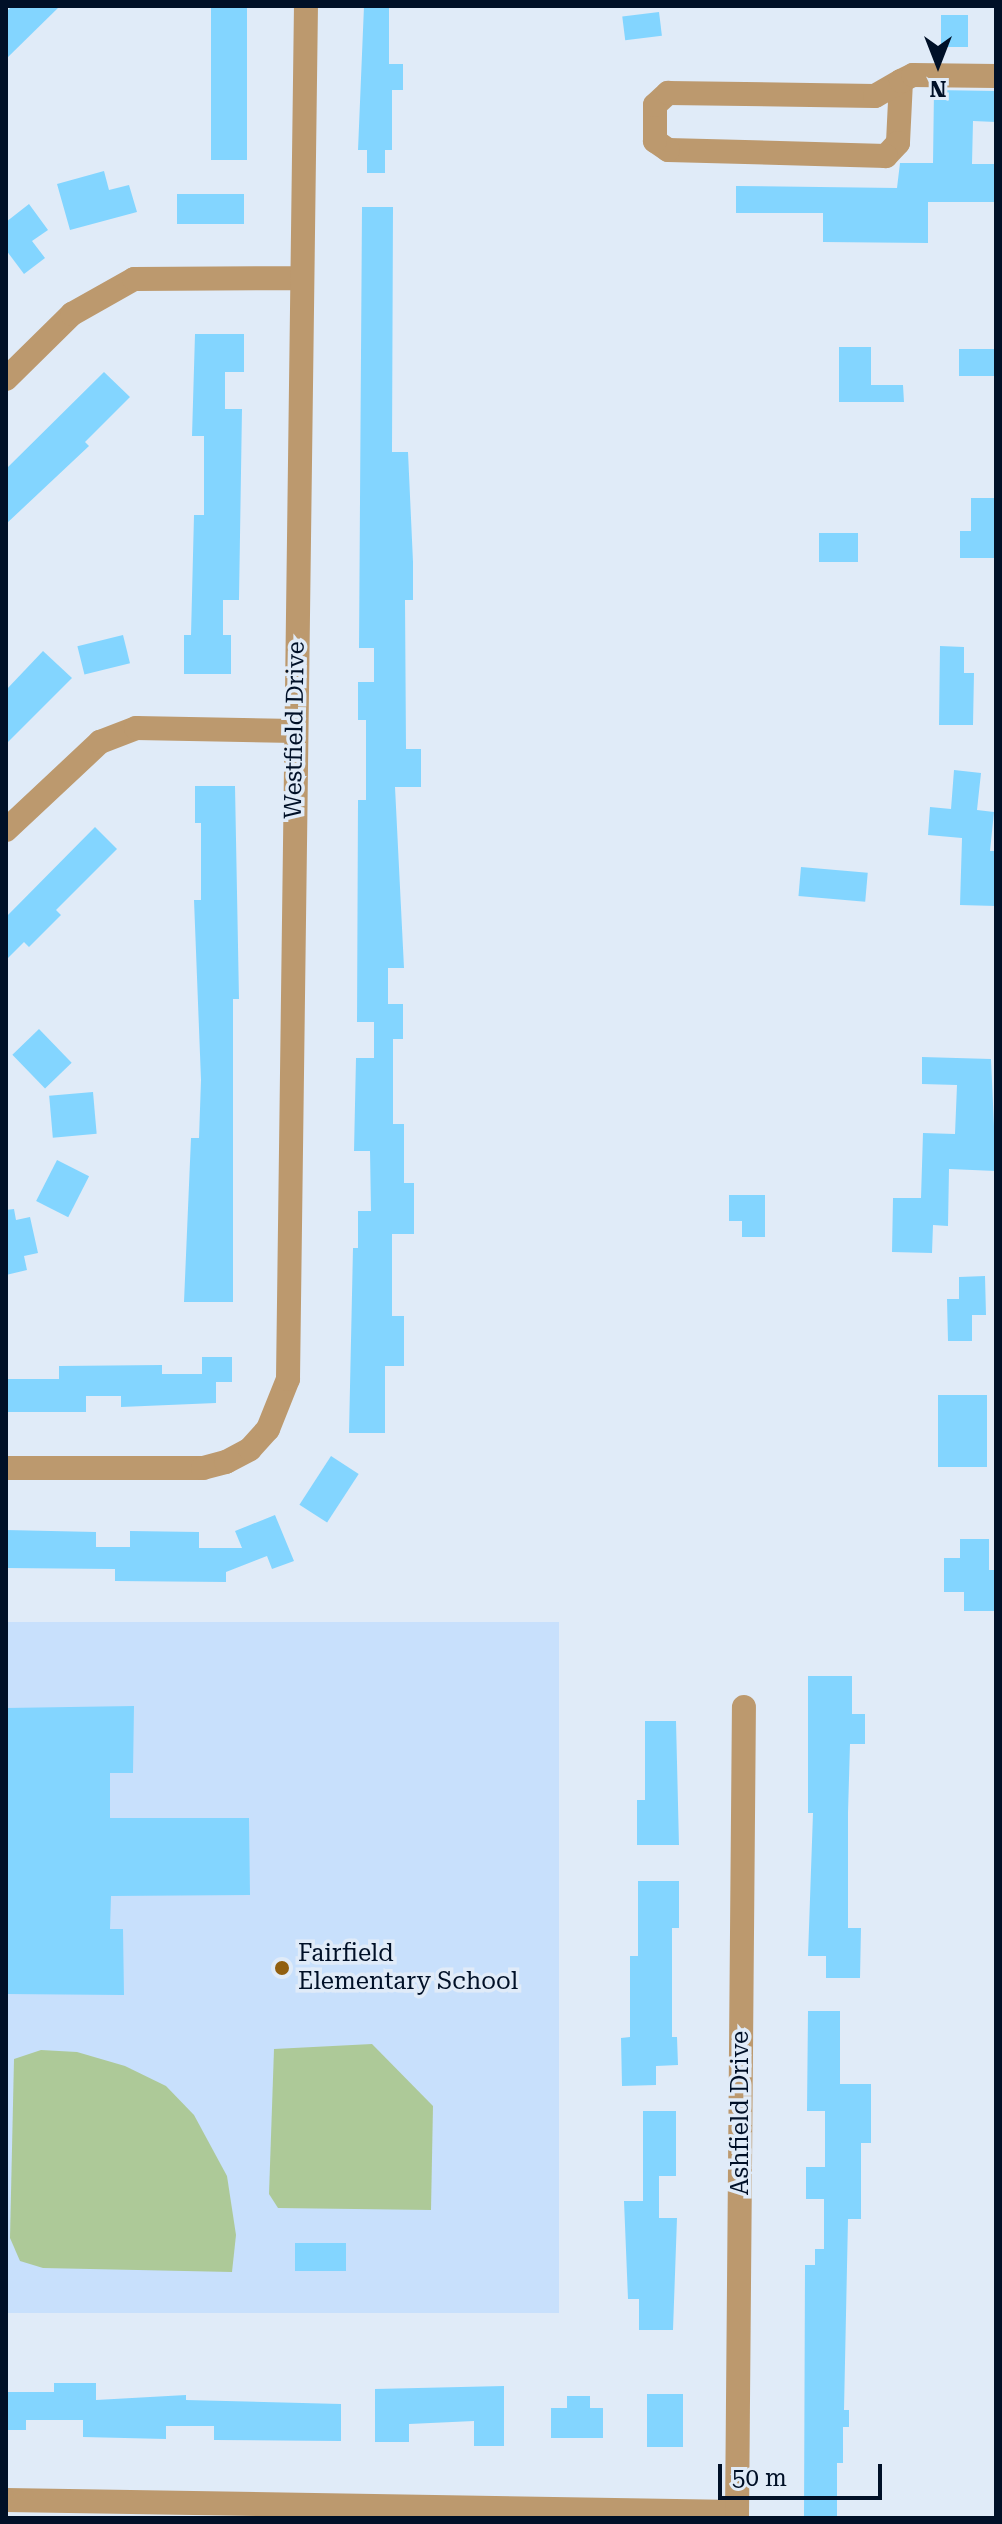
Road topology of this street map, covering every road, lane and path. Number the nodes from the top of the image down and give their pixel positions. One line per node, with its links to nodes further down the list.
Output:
1 (306, 6): 4 (street, Westfield Drive)
2 (996, 76): 3 (street)
3 (901, 81): 3 (street)
4 (301, 278): 5 (street); 6 (street, Westfield Drive)
5 (6, 379)
6 (295, 731): 7 (street); 8 (street, Westfield Drive)
7 (6, 830)
8 (6, 1468)
9 (744, 1707): 11 (street, Ashfield Drive)
10 (6, 2500): 11 (street)
11 (737, 2515)

